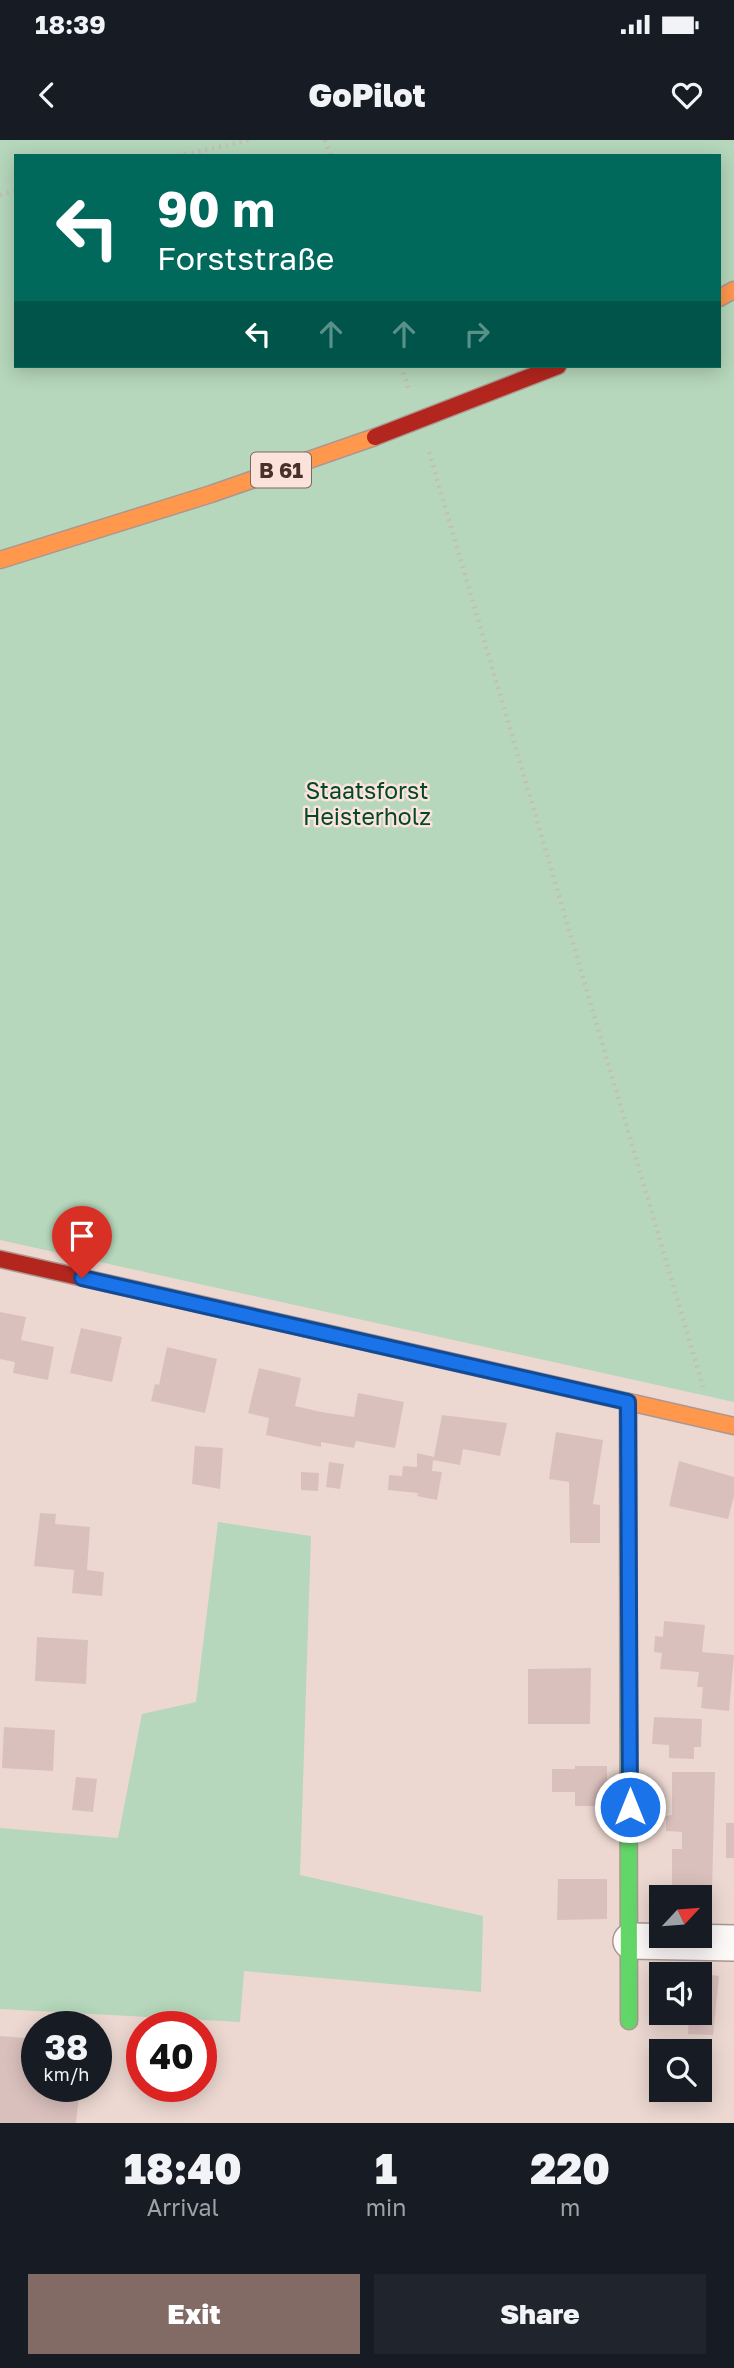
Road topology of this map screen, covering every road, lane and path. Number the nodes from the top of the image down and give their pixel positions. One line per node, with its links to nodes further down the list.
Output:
1 (250, 140): 2 (path)
2 (187, 154)
3 (402, 368): 5 (path)
4 (553, 368): 5 (street, B 61)
5 (420, 422): 6 (street, B 61); 9 (path)
6 (0, 560)
7 (0, 1259): 8 (street)
8 (628, 1402): 9 (street); 11 (street)
9 (714, 1421): 10 (street)
10 (734, 1426)
11 (631, 1941): 12 (street); 13 (street)
12 (734, 1943)
13 (629, 2021)

